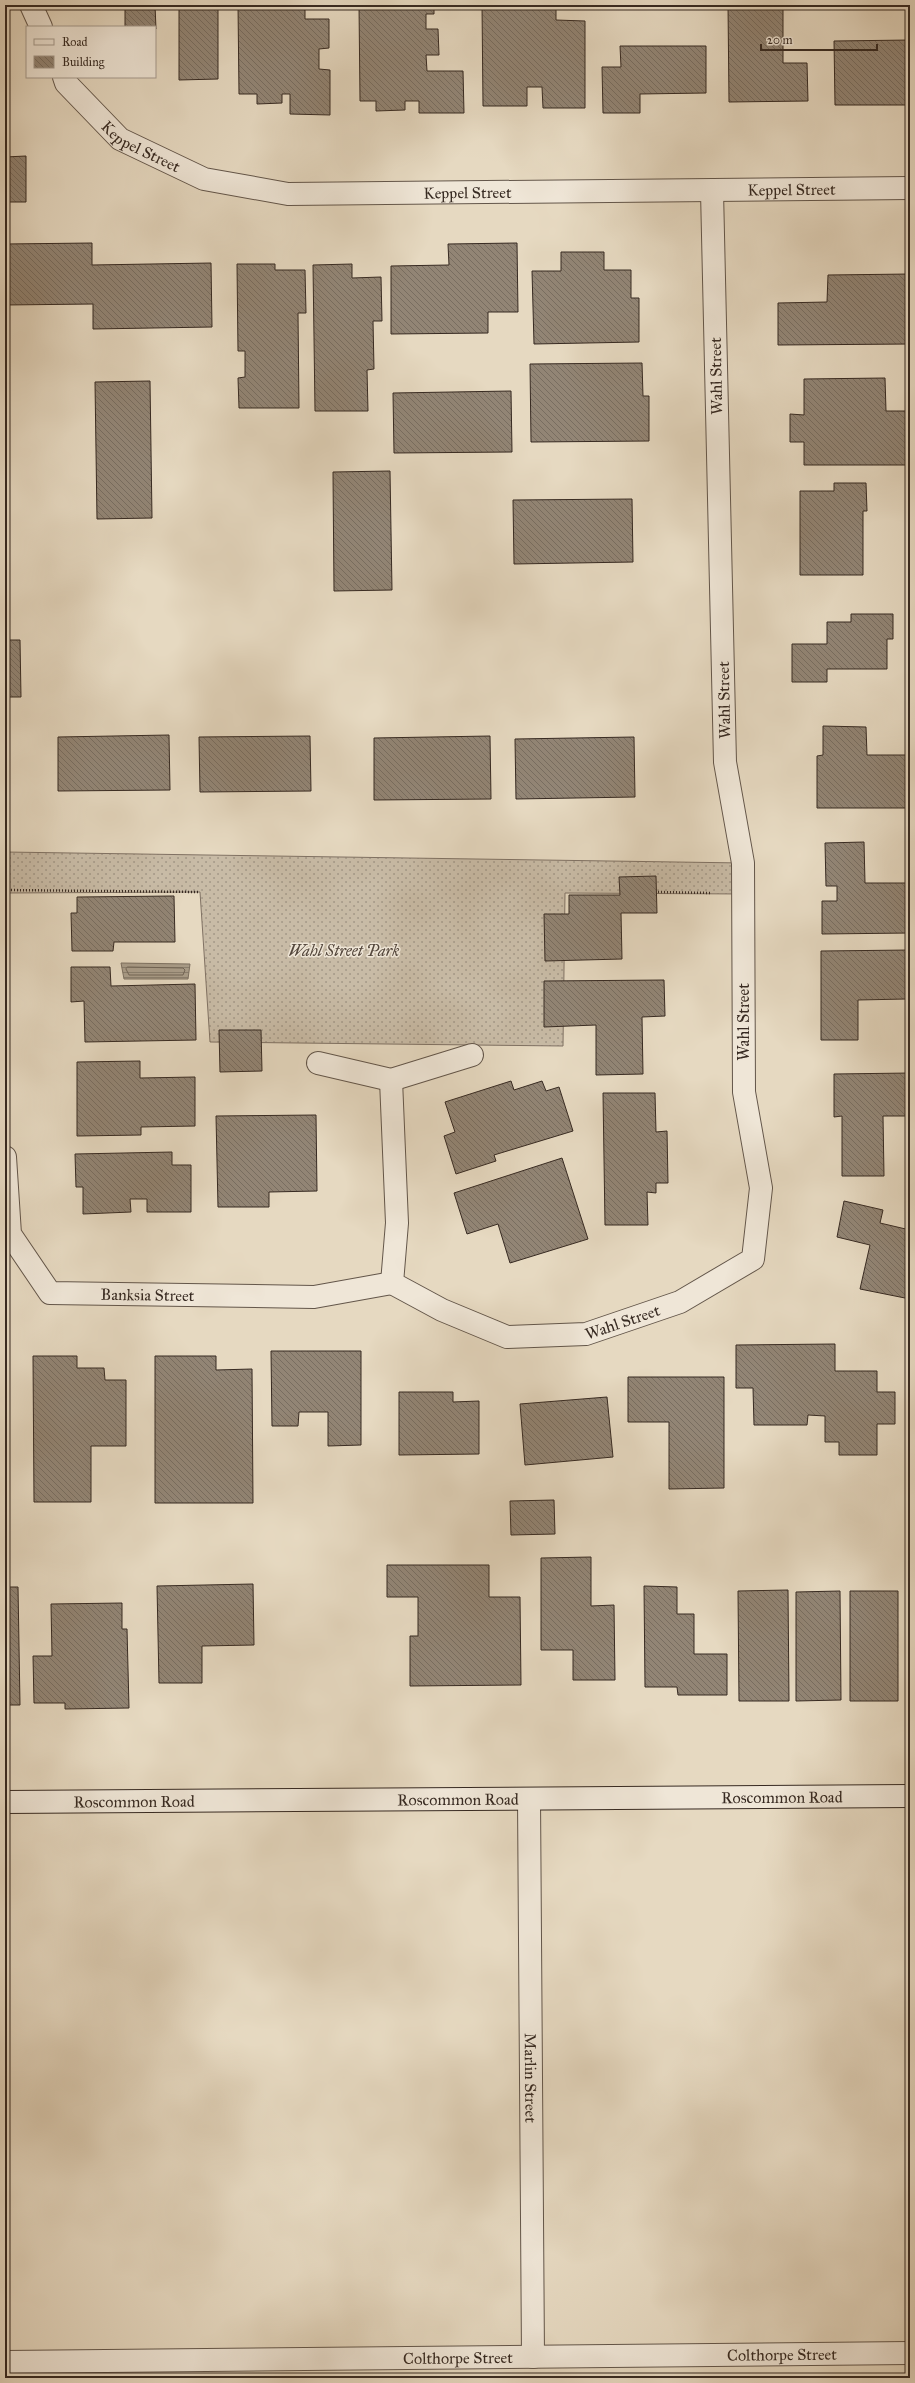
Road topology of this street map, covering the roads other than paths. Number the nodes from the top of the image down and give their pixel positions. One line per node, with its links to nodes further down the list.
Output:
1 (31, 5): 2 (street)
2 (41, 26)
3 (64, 78): 5 (street, Keppel Street)
4 (910, 188): 5 (street, Keppel Street)
5 (712, 191): 10 (street, Wahl Street)
6 (472, 1055): 8 (street)
7 (318, 1063): 8 (street)
8 (391, 1080): 10 (street)
9 (5, 1157): 10 (street, Banksia Street)
10 (392, 1283)
11 (910, 1796): 12 (street, Roscommon Road)
12 (528, 1799): 13 (street, Roscommon Road); 15 (street, Marlin Street)
13 (5, 1802)
14 (910, 2353): 15 (street, Colthorpe Street)
15 (533, 2357): 16 (street, Colthorpe Street)
16 (5, 2362)

